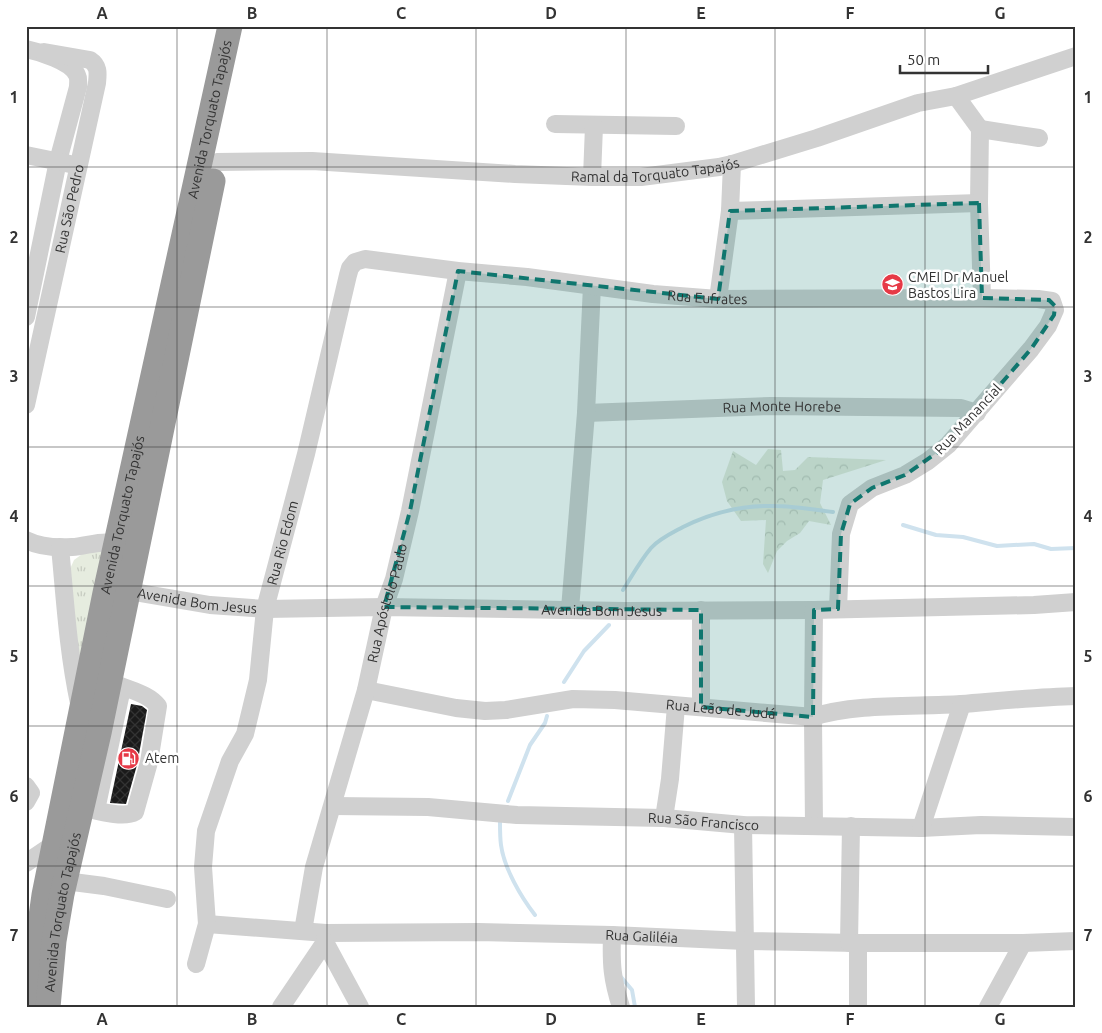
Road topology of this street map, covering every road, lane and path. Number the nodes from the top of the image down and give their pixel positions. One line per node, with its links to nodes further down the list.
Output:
1 (230, 26): 31 (highway, Avenida Torquato Tapajós)
2 (247, 26): 14 (highway, Avenida Torquato Tapajós)
3 (26, 49): 4 (street)
4 (44, 52): 13 (street, Rua São Pedro); 16 (street, Rua São Pedro)
5 (1076, 56): 6 (street, Ramal da Torquato Tapajós)
6 (956, 96): 10 (street); 15 (street, Ramal da Torquato Tapajós)
7 (555, 124): 8 (street)
8 (594, 126): 9 (street); 17 (street)
9 (676, 126)
10 (980, 129): 11 (street); 18 (street)
11 (1040, 138)
12 (26, 155): 13 (street)
13 (58, 161): 16 (street); 26 (street, Rua São Pedro)
14 (217, 162): 17 (street, Ramal da Torquato Tapajós); 34 (highway, Avenida Torquato Tapajós)
15 (732, 164): 17 (street, Ramal da Torquato Tapajós); 19 (street)
16 (80, 167): 27 (street, Rua São Pedro)
17 (592, 177)
18 (979, 203): 19 (street); 23 (street)
19 (730, 211): 24 (street)
20 (380, 260): 21 (street, Rua Eufrates); 37 (street, Rua Rio Edom)
21 (458, 271): 22 (street, Rua Eufrates); 36 (street, Rua Apóstolo Paulo)
22 (592, 286): 24 (street, Rua Eufrates); 29 (street)
23 (982, 298): 24 (street, Rua Eufrates); 25 (street, Rua Eufrates)
24 (718, 299)
25 (1038, 299): 30 (street, Rua Manancial)
26 (26, 317)
27 (28, 383): 28 (street, Rua São Pedro)
28 (26, 405)
29 (586, 412): 30 (street, Rua Monte Horebe); 38 (street)
30 (976, 413): 39 (street, Rua Manancial)
31 (115, 543): 33 (street); 34 (street); 48 (highway, Avenida Torquato Tapajós)
32 (29, 545): 33 (street)
33 (60, 547): 48 (street)
34 (130, 581): 37 (street, Avenida Bom Jesus); 42 (highway, Avenida Torquato Tapajós)
35 (1076, 602): 39 (street, Avenida Bom Jesus)
36 (384, 607): 37 (street, Avenida Bom Jesus); 38 (street, Avenida Bom Jesus); 43 (street, Rua Apóstolo Paulo)
37 (265, 609): 64 (street, Rua Rio Edom)
38 (570, 609): 40 (street, Avenida Bom Jesus)
39 (838, 609): 41 (street, Avenida Bom Jesus)
40 (701, 610): 41 (street, Avenida Bom Jesus); 47 (street)
41 (814, 610): 49 (street)
42 (116, 685): 53 (highway, Avenida Torquato Tapajós); 53 (street)
43 (366, 690): 46 (street, Rua Leão de Judá); 52 (street, Rua Apóstolo Paulo)
44 (1076, 696): 45 (street, Rua Leão de Judá)
45 (962, 704): 49 (street, Rua Leão de Judá); 59 (street)
46 (676, 706): 47 (street, Rua Leão de Judá); 54 (street)
47 (701, 707): 49 (street, Rua Leão de Judá)
48 (81, 713): 60 (highway, Avenida Torquato Tapajós)
49 (813, 717): 56 (street)
50 (26, 786): 51 (street)
51 (26, 802)
52 (333, 806): 54 (street, Rua São Francisco); 65 (street, Rua Apóstolo Paulo)
53 (89, 809): 62 (highway, Avenida Torquato Tapajós)
54 (664, 818): 55 (street, Rua São Francisco)
55 (743, 825): 56 (street, Rua São Francisco); 68 (street)
56 (814, 826): 57 (street, Rua São Francisco)
57 (850, 826): 59 (street, Rua São Francisco); 70 (street)
58 (1076, 827): 59 (street, Rua São Francisco)
59 (921, 828)
60 (54, 844): 61 (street); 73 (highway, Avenida Torquato Tapajós)
61 (26, 863)
62 (65, 881): 63 (street); 74 (highway, Avenida Torquato Tapajós)
63 (167, 899)
64 (208, 924): 65 (street, Rua Galiléia); 72 (street, Rua Rio Edom)
65 (303, 931): 67 (street, Rua Galiléia)
66 (612, 935): 67 (street, Rua Galiléia); 68 (street, Rua Galiléia); 77 (street)
67 (325, 937): 75 (street); 76 (street)
68 (745, 941): 70 (street, Rua Galiléia); 78 (street)
69 (1076, 941): 71 (street, Rua Galiléia)
70 (854, 943): 71 (street, Rua Galiléia); 79 (street)
71 (1023, 943): 80 (street)
72 (196, 964)
73 (31, 1007)
74 (48, 1007)
75 (280, 1007)
76 (360, 1007)
77 (621, 1007)
78 (746, 1007)
79 (858, 1007)
80 (988, 1007)

